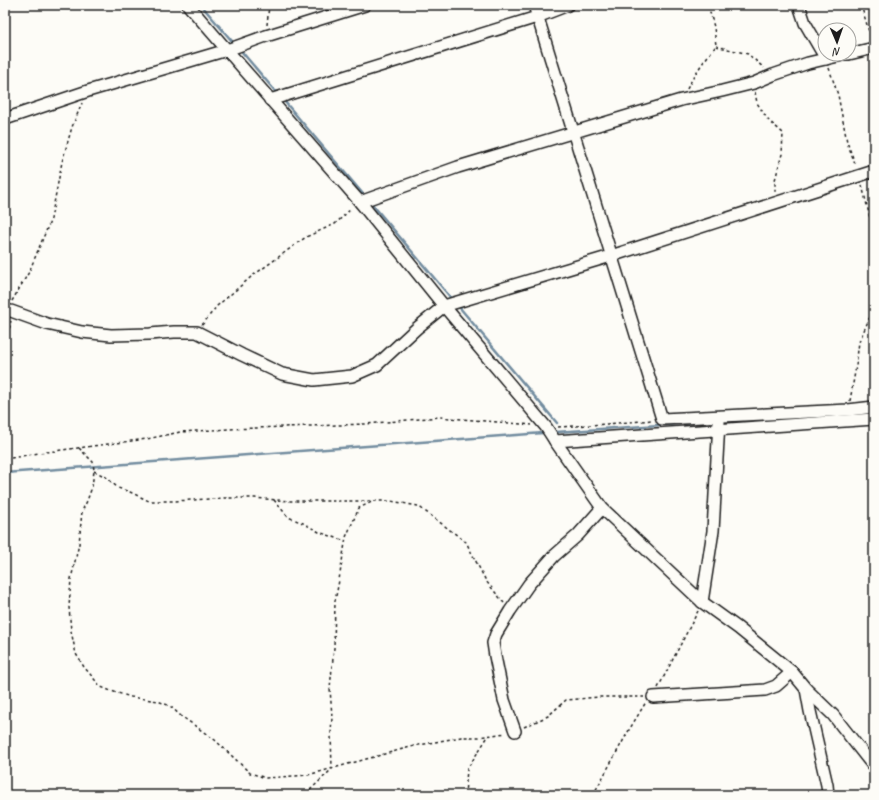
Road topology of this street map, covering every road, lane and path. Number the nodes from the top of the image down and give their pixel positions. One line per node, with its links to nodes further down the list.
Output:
1 (188, 5): 14 (street)
2 (270, 5): 10 (path)
3 (364, 5): 10 (street)
4 (534, 5): 9 (street)
5 (568, 5): 9 (street)
6 (708, 5): 12 (path)
7 (799, 5): 11 (street)
8 (861, 5): 13 (path)
9 (538, 17): 21 (street); 24 (street)
10 (266, 36): 14 (street)
11 (817, 44)
12 (716, 46): 18 (path); 22 (path)
13 (874, 48): 15 (street)
14 (227, 50): 20 (street); 21 (street)
15 (857, 52)
16 (817, 61): 18 (street)
17 (827, 62): 26 (path)
18 (773, 75): 19 (street)
19 (754, 83): 22 (street); 28 (path)
20 (88, 91): 23 (street); 32 (path)
21 (270, 100): 27 (street)
22 (681, 100): 24 (street)
23 (5, 119)
24 (573, 132): 27 (street); 30 (street)
25 (874, 171): 26 (street)
26 (859, 176): 28 (street); 29 (path)
27 (360, 202): 31 (street); 34 (path)
28 (772, 204): 30 (street)
29 (874, 234)
30 (611, 256): 31 (street); 39 (street)
31 (444, 306): 34 (street); 41 (street)
32 (11, 311): 34 (street); 35 (path)
33 (874, 312): 37 (path)
34 (197, 332)
35 (5, 346)
36 (874, 407): 37 (street)
37 (848, 410): 38 (street)
38 (719, 416): 39 (street); 42 (street)
39 (662, 419): 41 (path)
40 (874, 419): 42 (street)
41 (551, 427): 43 (street); 44 (path)
42 (719, 430): 43 (street); 51 (street)
43 (554, 441): 49 (street)
44 (79, 448): 45 (path); 46 (path)
45 (5, 459)
46 (94, 471): 47 (path); 59 (path)
47 (274, 500): 48 (path); 50 (path)
48 (374, 501): 50 (path); 52 (path)
49 (602, 508): 51 (street); 52 (street)
50 (345, 541): 59 (path)
51 (702, 602): 53 (street); 55 (path)
52 (510, 611): 56 (street)
53 (792, 672): 54 (street); 55 (street)
54 (806, 689): 58 (street); 63 (street)
55 (653, 697)
56 (515, 731): 57 (path); 62 (path)
57 (489, 735): 59 (path); 61 (path)
58 (874, 767)
59 (332, 769): 60 (path)
60 (307, 795)
61 (465, 795)
62 (593, 795)
63 (828, 795)

